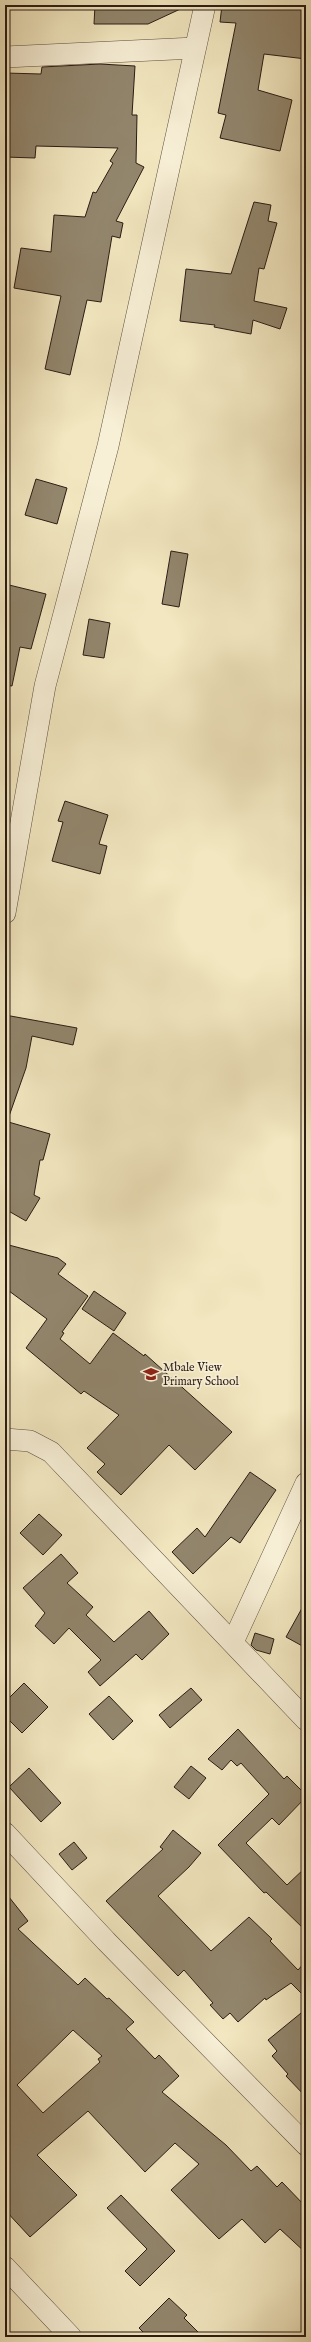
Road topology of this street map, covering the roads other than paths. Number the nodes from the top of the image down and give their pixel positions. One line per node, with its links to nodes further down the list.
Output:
1 (205, 5): 2 (street)
2 (195, 48): 3 (street); 4 (street)
3 (5, 57)
4 (5, 913)
5 (5, 1439): 7 (street)
6 (306, 1483): 7 (street)
7 (233, 1642): 8 (street)
8 (306, 1720)
9 (5, 1833): 10 (street)
10 (306, 2144)
11 (5, 2267): 12 (street)
12 (71, 2337)

